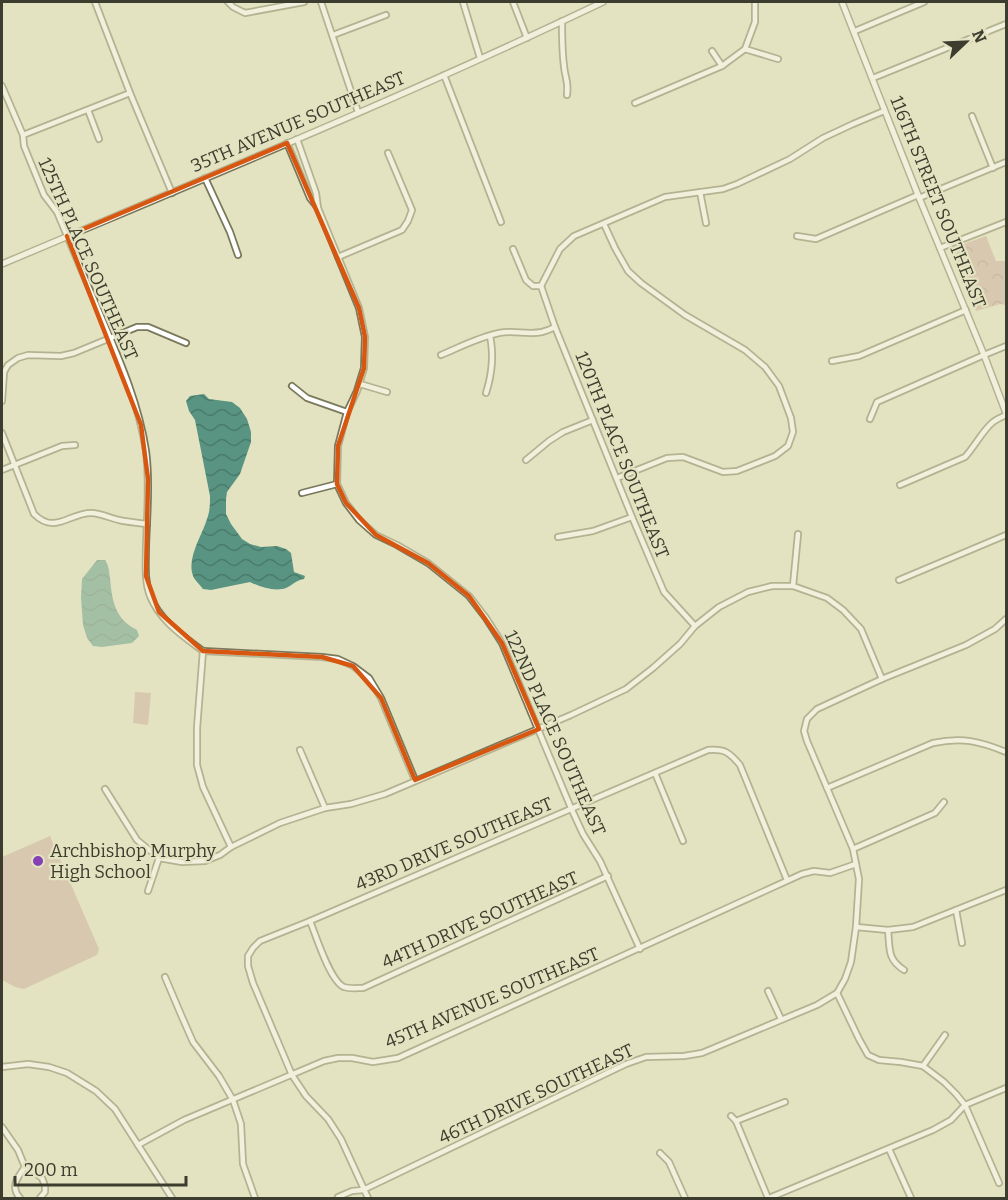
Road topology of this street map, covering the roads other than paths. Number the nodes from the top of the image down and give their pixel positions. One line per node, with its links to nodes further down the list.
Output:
1 (95, 2): 25 (street)
2 (228, 2): 3 (street)
3 (304, 2)
4 (321, 2): 15 (street)
5 (463, 2): 19 (street)
6 (513, 2): 16 (street)
7 (603, 2): 12 (street, 35TH AVENUE SOUTHEAST)
8 (755, 2): 17 (street)
9 (842, 2): 14 (street, 116TH STREET SOUTHEAST)
10 (924, 2): 14 (street)
11 (386, 15): 15 (street)
12 (562, 21): 16 (street, 35TH AVENUE SOUTHEAST); 26 (street)
13 (1006, 24): 23 (street)
14 (855, 31): 23 (street, 116TH STREET SOUTHEAST)
15 (333, 35): 30 (street)
16 (527, 38): 19 (street, 35TH AVENUE SOUTHEAST)
17 (745, 49): 20 (street); 21 (street)
18 (712, 51): 21 (street)
19 (480, 58): 22 (street, 35TH AVENUE SOUTHEAST)
20 (778, 59)
21 (722, 66): 27 (street)
22 (444, 75): 30 (street, 35TH AVENUE SOUTHEAST); 44 (street)
23 (873, 78): 29 (street, 116TH STREET SOUTHEAST)
24 (2, 86): 32 (street, 125TH PLACE SOUTHEAST)
25 (130, 93): 28 (street); 41 (street)
26 (567, 95)
27 (635, 104)
28 (88, 110): 32 (street); 33 (street)
29 (884, 111): 40 (street); 42 (street, 116TH STREET SOUTHEAST)
30 (358, 112): 34 (street, 35TH AVENUE SOUTHEAST)
31 (972, 116): 38 (street)
32 (23, 135): 48 (street, 125TH PLACE SOUTHEAST)
33 (99, 139)
34 (297, 139): 35 (street, 35TH AVENUE SOUTHEAST); 43 (street)
35 (288, 143): 39 (street, 35TH AVENUE SOUTHEAST); 43 (street)
36 (388, 153): 53 (street)
37 (1006, 162): 38 (street)
38 (993, 168): 42 (street)
39 (205, 178): 41 (street, 35TH AVENUE SOUTHEAST); 52 (street)
40 (700, 192): 46 (street); 47 (street)
41 (172, 193): 48 (street, 35TH AVENUE SOUTHEAST)
42 (918, 197): 49 (street); 50 (street, 116TH STREET SOUTHEAST)
43 (318, 208): 53 (street)
44 (501, 222)
45 (1006, 222): 50 (street)
46 (604, 224): 55 (street); 79 (street)
47 (706, 224)
48 (67, 236): 54 (street, 35TH AVENUE SOUTHEAST); 59 (street, 125TH PLACE SOUTHEAST)
49 (797, 236)
50 (940, 248): 56 (street, 116TH STREET SOUTHEAST)
51 (513, 249): 55 (street)
52 (238, 255)
53 (339, 257): 65 (street)
54 (2, 264)
55 (541, 286): 57 (street, 120TH PLACE SOUTHEAST)
56 (966, 310): 62 (street, 116TH STREET SOUTHEAST); 64 (street)
57 (555, 327): 58 (street); 73 (street, 120TH PLACE SOUTHEAST)
58 (490, 336): 63 (street); 68 (street)
59 (110, 338): 60 (street); 69 (street); 84 (street, 125TH PLACE SOUTHEAST)
60 (186, 343)
61 (1006, 346): 62 (street)
62 (984, 355): 71 (street, 116TH STREET SOUTHEAST); 72 (street)
63 (441, 356)
64 (832, 361)
65 (360, 384): 67 (street); 70 (street)
66 (292, 387): 70 (street)
67 (387, 392)
68 (486, 393)
69 (2, 401)
70 (347, 412): 80 (street)
71 (1006, 414): 81 (street)
72 (870, 419)
73 (593, 420): 76 (street); 79 (street, 120TH PLACE SOUTHEAST)
74 (2, 433): 77 (street)
75 (75, 445): 77 (street)
76 (526, 460)
77 (14, 464): 78 (street); 84 (street)
78 (2, 470)
79 (617, 478): 83 (street, 120TH PLACE SOUTHEAST)
80 (337, 484): 82 (street); 94 (street, 122ND PLACE SOUTHEAST)
81 (900, 484)
82 (302, 493)
83 (632, 517): 87 (street); 91 (street, 120TH PLACE SOUTHEAST)
84 (147, 524): 92 (street, 125TH PLACE SOUTHEAST)
85 (798, 534): 89 (street)
86 (1006, 535): 88 (street)
87 (558, 537)
88 (899, 580)
89 (793, 586): 91 (street); 93 (street)
90 (1006, 619): 93 (street)
91 (695, 626): 94 (street)
92 (203, 651): 98 (street); 105 (street)
93 (882, 679): 99 (street)
94 (539, 729): 98 (street); 103 (street, 122ND PLACE SOUTHEAST)
95 (300, 750): 102 (street)
96 (1006, 751): 99 (street)
97 (655, 773): 103 (street, 43RD DRIVE SOUTHEAST); 104 (street); 110 (street, 43RD DRIVE SOUTHEAST)
98 (415, 780): 102 (street)
99 (828, 788): 106 (street)
100 (105, 789): 107 (street)
101 (944, 802): 106 (street)
102 (325, 808): 105 (street)
103 (571, 808): 109 (street, 122ND PLACE SOUTHEAST); 114 (street, 43RD DRIVE SOUTHEAST)
104 (683, 841)
105 (231, 847): 107 (street)
106 (854, 849): 108 (street)
107 (159, 858): 112 (street)
108 (856, 864): 110 (street, 45TH AVENUE SOUTHEAST); 115 (street)
109 (608, 876): 114 (street, 44TH DRIVE SOUTHEAST); 118 (street, 122ND PLACE SOUTHEAST)
110 (787, 880): 118 (street, 45TH AVENUE SOUTHEAST)
111 (1006, 890): 113 (street)
112 (148, 891)
113 (956, 910): 116 (street); 117 (street)
114 (310, 921): 127 (street, 43RD DRIVE SOUTHEAST)
115 (856, 927): 116 (street); 122 (street)
116 (888, 930): 119 (street)
117 (962, 944)
118 (640, 949): 127 (street, 45TH AVENUE SOUTHEAST)
119 (904, 970)
120 (165, 977): 129 (street)
121 (768, 991): 123 (street)
122 (837, 993): 123 (street, 46TH DRIVE SOUTHEAST); 125 (street)
123 (781, 1019): 140 (street, 46TH DRIVE SOUTHEAST)
124 (945, 1035): 125 (street)
125 (923, 1066): 131 (street)
126 (2, 1067): 135 (street)
127 (292, 1075): 129 (street, 45TH AVENUE SOUTHEAST); 140 (street)
128 (1006, 1088): 131 (street)
129 (232, 1100): 135 (street, 45TH AVENUE SOUTHEAST); 145 (street)
130 (785, 1102): 133 (street)
131 (965, 1105): 136 (street); 139 (street)
132 (731, 1116): 133 (street)
133 (736, 1122): 148 (street)
134 (2, 1127): 138 (street)
135 (138, 1145): 144 (street)
136 (889, 1149): 148 (street); 149 (street)
137 (660, 1153): 147 (street)
138 (25, 1167): 142 (street); 143 (street)
139 (999, 1183)
140 (363, 1190): 141 (street, 46TH DRIVE SOUTHEAST); 146 (street)
141 (338, 1197)
142 (20, 1198)
143 (40, 1198)
144 (172, 1198)
145 (255, 1198)
146 (368, 1198)
147 (685, 1198)
148 (769, 1198)
149 (911, 1198)

